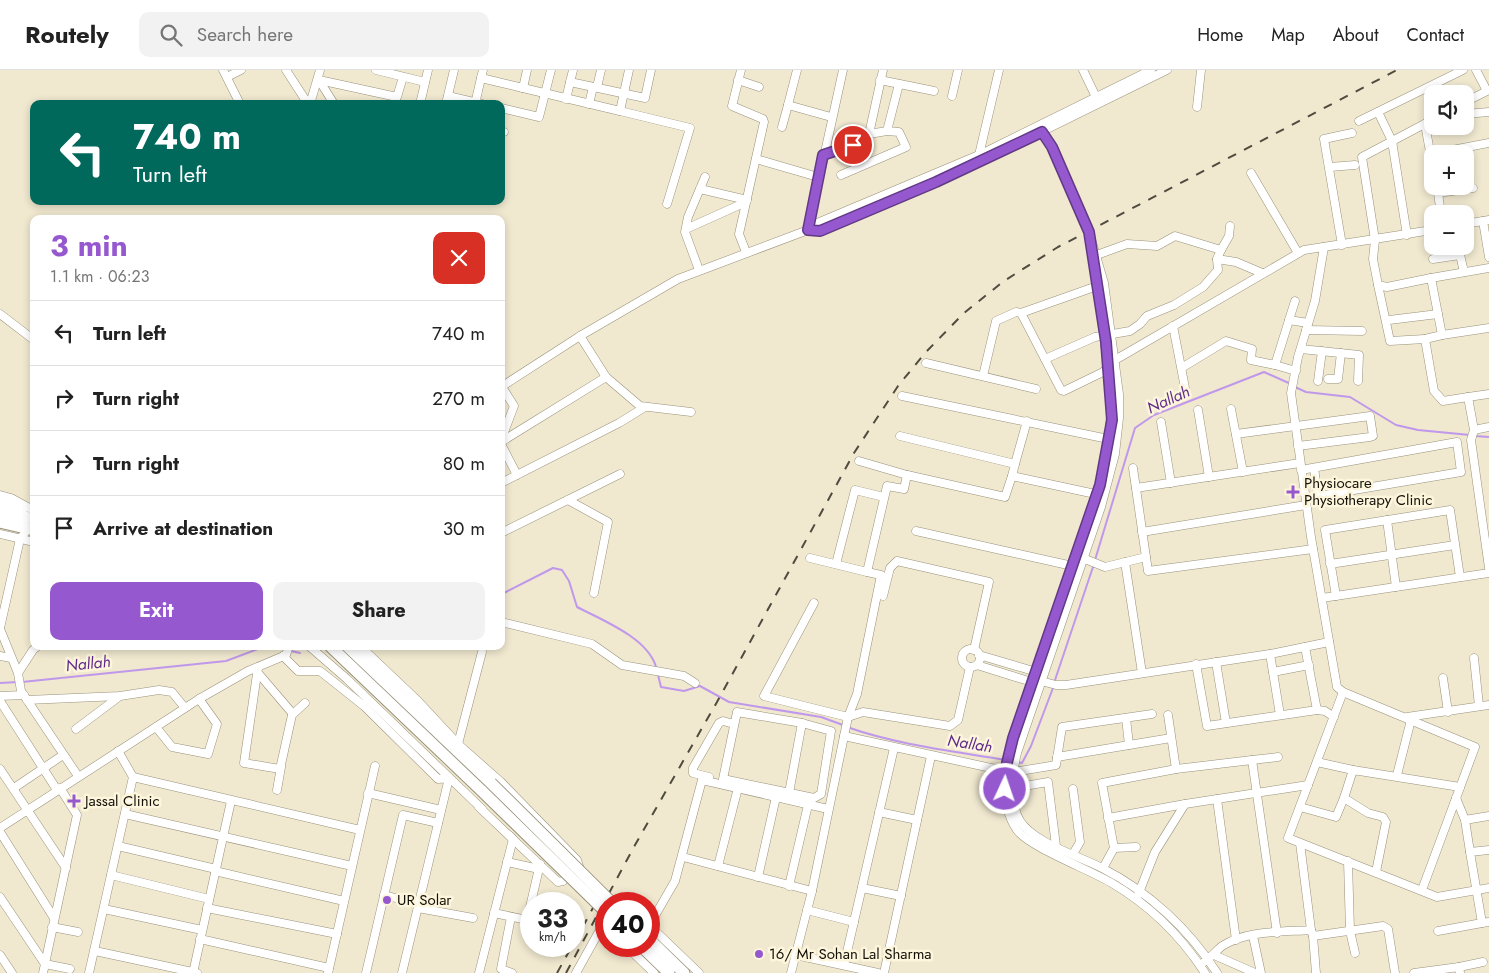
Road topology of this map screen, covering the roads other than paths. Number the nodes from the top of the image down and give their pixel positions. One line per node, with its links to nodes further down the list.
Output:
1 (241, 70): 25 (street)
2 (286, 70): 45 (street)
3 (320, 70): 28 (street)
4 (376, 70): 27 (street)
5 (428, 70): 31 (street)
6 (454, 70): 49 (street)
7 (528, 70): 36 (street)
8 (551, 70): 39 (street)
9 (573, 70): 32 (street)
10 (601, 70): 34 (street)
11 (629, 70): 38 (street)
12 (651, 70): 38 (street)
13 (741, 70): 29 (street)
14 (797, 70): 52 (street)
15 (843, 70): 59 (street)
16 (883, 70): 30 (street)
17 (958, 70): 40 (street)
18 (999, 70): 71 (street)
19 (1083, 70): 41 (street)
20 (1151, 70): 41 (street)
21 (1168, 70): 63 (street)
22 (1201, 70): 53 (street)
23 (1463, 70): 56 (street)
24 (1476, 70): 42 (street)
25 (225, 73): 44 (street)
26 (482, 74): 36 (street); 50 (street)
27 (403, 77): 28 (street); 31 (street)
28 (318, 80): 46 (street); 47 (street)
29 (738, 80): 35 (street); 72 (street)
30 (880, 80): 33 (street); 66 (street)
31 (425, 82): 48 (street)
32 (570, 82): 34 (street); 43 (street)
33 (899, 84): 37 (street); 64 (street)
34 (595, 87): 38 (street); 51 (street)
35 (759, 87)
36 (524, 88): 39 (street)
37 (934, 91)
38 (624, 93): 55 (street)
39 (545, 94): 43 (street); 54 (street)
40 (952, 96)
41 (1096, 97): 63 (street)
42 (1474, 98)
43 (566, 99): 51 (street)
44 (238, 100)
45 (306, 100)
46 (310, 100)
47 (331, 100)
48 (421, 100)
49 (447, 100)
50 (478, 100)
51 (589, 104): 55 (street)
52 (788, 105): 59 (street); 62 (street)
53 (1197, 107)
54 (505, 109)
55 (620, 111): 81 (street)
56 (1378, 112): 60 (street); 67 (street)
57 (1489, 112): 58 (street)
58 (1474, 113)
59 (831, 117): 70 (street)
60 (1359, 121)
61 (1424, 125): 67 (street)
62 (782, 127)
63 (1040, 130): 71 (street); 85 (street); 95 (street)
64 (887, 131): 66 (street); 76 (street)
65 (1352, 133): 74 (street)
66 (869, 134): 70 (street)
67 (1392, 141): 87 (street); 88 (street)
68 (1489, 143): 69 (street)
69 (1474, 146)
70 (823, 155): 78 (street)
71 (979, 155): 85 (street)
72 (756, 159): 78 (street); 80 (street)
73 (1355, 165): 74 (street)
74 (1330, 167): 89 (street)
75 (1251, 174): 93 (street)
76 (841, 175)
77 (705, 177): 79 (street)
78 (818, 177): 85 (street)
79 (700, 189): 80 (street); 84 (street)
80 (746, 201): 84 (street); 92 (street)
81 (667, 204)
82 (1486, 220): 96 (street)
83 (1230, 226): 91 (street)
84 (686, 229): 100 (street)
85 (808, 230): 92 (street)
86 (1424, 232): 87 (street)
87 (1407, 235): 88 (street)
88 (1375, 240): 89 (street); 105 (street)
89 (1342, 245): 90 (street)
90 (1324, 247): 93 (street); 113 (street)
91 (1221, 250): 95 (street); 97 (street)
92 (746, 252): 100 (street)
93 (1298, 253): 102 (street)
94 (1460, 255): 98 (street); 101 (street)
95 (1094, 256): 104 (street)
96 (1489, 257)
97 (1217, 259): 102 (street); 116 (street)
98 (1433, 260)
99 (1489, 268): 101 (street)
100 (699, 270): 118 (street)
101 (1464, 272): 103 (street)
102 (1262, 274): 112 (street)
103 (1431, 278): 105 (street); 109 (street)
104 (1100, 285): 107 (street); 116 (street)
105 (1378, 285): 120 (street)
106 (1295, 301): 110 (street)
107 (1021, 313): 124 (street); 131 (street)
108 (0, 314): 119 (street)
109 (1438, 314): 111 (street); 117 (street)
110 (1289, 320): 113 (street); 127 (street)
111 (1389, 320)
112 (1173, 326): 125 (street); 128 (street)
113 (1307, 327): 115 (street); 121 (street)
114 (1489, 328): 117 (street)
115 (1362, 331)
116 (1108, 334): 124 (street); 125 (street); 129 (street)
117 (1442, 335): 120 (street)
118 (580, 336): 132 (street); 136 (street)
119 (30, 337)
120 (1425, 339): 142 (street)
121 (1301, 349): 122 (street); 130 (street)
122 (1322, 351): 123 (street); 134 (street)
123 (1341, 353): 133 (street); 135 (street)
124 (1045, 359): 129 (street)
125 (1115, 360): 129 (street); 156 (street)
126 (926, 362): 131 (street)
127 (1275, 365): 128 (street); 130 (street)
128 (1183, 367): 137 (street)
129 (1108, 368): 156 (street)
130 (1295, 375): 149 (street)
131 (982, 376): 138 (street)
132 (606, 377): 143 (street); 155 (street)
133 (1328, 379)
134 (1318, 381)
135 (1358, 381)
136 (505, 384)
137 (1185, 388)
138 (1036, 389)
139 (505, 393): 152 (street)
140 (1489, 394): 142 (street)
141 (902, 396): 147 (street)
142 (1468, 397): 151 (street)
143 (645, 407): 146 (street); 166 (street)
144 (1231, 409): 153 (street)
145 (1198, 410): 169 (street)
146 (691, 412)
147 (1027, 421): 156 (street); 160 (street)
148 (1161, 422): 171 (street)
149 (1294, 426): 153 (street); 157 (street); 157 (street)
150 (1489, 427): 151 (street)
151 (1474, 430): 204 (street)
152 (505, 431)
153 (1236, 434): 164 (street)
154 (900, 436): 160 (street)
155 (505, 440)
156 (1113, 440): 174 (street)
157 (1298, 446): 161 (street)
158 (505, 450): 166 (street)
159 (859, 461): 167 (street)
160 (1015, 464): 168 (street)
161 (1300, 467): 163 (street); 164 (street); 178 (street)
162 (1133, 468): 172 (street)
163 (1314, 468): 175 (street); 175 (street)
164 (1243, 472): 169 (street)
165 (620, 474): 177 (street)
166 (517, 475): 170 (street)
167 (907, 475): 168 (street); 176 (street)
168 (1012, 476): 174 (street)
169 (1210, 477): 171 (street)
170 (505, 481)
171 (1171, 483): 172 (street)
172 (1136, 488): 190 (street)
173 (0, 495): 181 (street)
174 (1101, 496): 199 (street); 203 (street)
175 (1318, 496): 178 (street)
176 (884, 497): 201 (street); 205 (street)
177 (568, 500): 188 (street); 209 (street)
178 (1306, 501): 190 (street); 195 (street)
179 (0, 503): 182 (street)
180 (0, 512): 183 (highway)
181 (30, 517)
182 (30, 518)
183 (30, 519)
184 (30, 519): 186 (highway)
185 (1387, 520): 194 (street); 196 (street); 202 (street)
186 (0, 522)
187 (30, 522): 192 (street)
188 (505, 531)
189 (916, 531): 203 (street)
190 (1142, 532): 198 (street)
191 (0, 534): 192 (street)
192 (20, 539): 193 (street); 215 (street)
193 (30, 541)
194 (1455, 544): 196 (street); 207 (street)
195 (1313, 549): 198 (street); 212 (street)
196 (1392, 554): 202 (street); 208 (street)
197 (810, 558): 201 (street)
198 (1146, 558): 200 (street)
199 (1085, 559): 200 (street); 203 (street)
200 (1125, 562): 238 (street)
201 (836, 564): 205 (street)
202 (1330, 564): 211 (street)
203 (1077, 567): 236 (street); 241 (street)
204 (1489, 568)
205 (867, 572): 261 (street)
206 (1489, 573): 207 (street)
207 (1460, 577): 208 (street)
208 (1396, 587): 211 (street)
209 (594, 593)
210 (883, 596): 225 (street)
211 (1336, 596): 212 (street)
212 (1322, 598): 216 (street)
213 (814, 603): 261 (street)
214 (505, 623): 243 (street)
215 (0, 629): 229 (street)
216 (1329, 642): 217 (street); 244 (street)
217 (1305, 647): 226 (street); 233 (street)
218 (32, 650): 239 (street)
219 (287, 650): 227 (street)
220 (313, 650): 250 (street)
221 (334, 650): 364 (highway, bridge)
222 (351, 650): 357 (highway, bridge)
223 (364, 650): 272 (street)
224 (482, 652): 272 (street)
225 (977, 653): 234 (street); 234 (street); 236 (street)
226 (1270, 654): 231 (street); 237 (street)
227 (285, 655): 235 (street); 250 (street)
228 (0, 656): 229 (street)
229 (11, 658): 239 (street)
230 (1474, 658): 253 (street)
231 (1216, 662): 232 (street); 266 (street)
232 (1196, 664): 238 (street); 266 (street)
233 (1308, 665): 237 (street); 255 (street)
234 (973, 666): 242 (street); 261 (street)
235 (258, 670): 248 (street); 257 (street); 284 (street)
236 (1035, 672): 241 (street); 242 (street)
237 (1273, 672): 260 (street)
238 (1142, 673): 241 (street)
239 (18, 674): 245 (street)
240 (1443, 678): 256 (street)
241 (1043, 680): 242 (street); 282 (street)
242 (1032, 682): 282 (street)
243 (694, 683)
244 (1343, 692): 262 (street); 264 (street)
245 (24, 695): 246 (street); 247 (street); 276 (street)
246 (0, 696)
247 (120, 696): 254 (street); 269 (street)
248 (200, 699): 254 (street); 268 (street)
249 (0, 701): 285 (street)
250 (366, 702): 294 (street)
251 (305, 703): 257 (street)
252 (1489, 705): 253 (street)
253 (1480, 706): 256 (street)
254 (185, 708): 268 (street)
255 (1317, 710): 260 (street); 262 (street)
256 (1448, 712): 264 (street)
257 (294, 714): 284 (street)
258 (1152, 714): 263 (street)
259 (1168, 715): 271 (street)
260 (1280, 715): 266 (street)
261 (848, 717): 270 (street)
262 (1334, 717): 281 (street)
263 (1126, 718): 273 (street); 278 (street)
264 (1408, 719): 291 (street); 298 (street)
265 (802, 723): 267 (street); 286 (street); 307 (street)
266 (1226, 723)
267 (734, 724): 295 (street); 295 (street)
268 (156, 727): 275 (street)
269 (76, 729)
270 (844, 736): 274 (street); 289 (street)
271 (1172, 738): 273 (street); 288 (street)
272 (458, 744): 296 (street)
273 (1129, 745): 278 (street)
274 (894, 748): 277 (street); 320 (street)
275 (118, 751): 292 (street); 293 (street)
276 (63, 754): 285 (street); 292 (street)
277 (931, 756): 282 (street); 325 (street)
278 (1057, 757): 282 (street)
279 (1278, 757): 280 (street)
280 (1252, 760): 288 (street); 305 (street)
281 (1317, 762): 290 (street); 297 (street)
282 (1011, 764): 301 (street); 361 (street)
283 (375, 766): 306 (street)
284 (281, 767): 304 (street)
285 (43, 768): 299 (street); 302 (street)
286 (826, 768): 289 (street); 307 (street)
287 (0, 769): 299 (street)
288 (1176, 769): 323 (street)
289 (836, 770): 318 (street)
290 (1353, 770): 291 (street); 309 (street)
291 (1397, 775): 298 (street)
292 (78, 776): 302 (street)
293 (133, 777): 312 (street); 321 (street)
294 (449, 778): 315 (street); 319 (street)
295 (723, 779): 307 (street)
296 (501, 782): 315 (street); 345 (street)
297 (1308, 785): 305 (street); 316 (street)
298 (1460, 787): 310 (street)
299 (14, 788): 317 (street)
300 (738, 788): 308 (street); 340 (street); 344 (street)
301 (1013, 788): 334 (street); 334 (street)
302 (58, 789): 317 (street); 346 (street)
303 (1072, 789): 339 (street)
304 (277, 790)
305 (1257, 792): 311 (street); 381 (street)
306 (368, 793): 319 (street); 329 (street)
307 (790, 793)
308 (776, 797): 314 (street); 351 (street)
309 (1344, 798): 316 (street); 349 (street)
310 (1456, 798): 326 (street); 355 (street)
311 (1217, 799): 313 (street); 387 (street)
312 (231, 801): 329 (street); 331 (street)
313 (1185, 804): 323 (street); 361 (street)
314 (808, 805): 318 (street); 352 (street)
315 (479, 806): 324 (street)
316 (1300, 807): 332 (street)
317 (28, 809): 328 (street); 346 (street)
318 (828, 809): 358 (street)
319 (442, 810): 327 (street)
320 (879, 812): 325 (street); 353 (street)
321 (125, 814): 331 (street); 333 (street)
322 (1489, 816): 326 (street)
323 (1108, 818): 336 (street)
324 (492, 819): 342 (street); 345 (street)
325 (917, 820): 360 (street)
326 (1465, 820): 338 (street)
327 (438, 823): 359 (street); 366 (street)
328 (0, 828)
329 (360, 830): 343 (street)
330 (0, 832): 372 (street)
331 (223, 836): 343 (street); 348 (street)
332 (1300, 842): 341 (street); 382 (street)
333 (118, 846): 348 (street); 350 (street)
334 (1056, 846): 339 (street)
335 (1136, 847): 336 (street)
336 (1114, 848): 347 (street)
337 (1489, 850): 338 (street)
338 (1470, 852): 356 (street)
339 (1073, 854): 347 (street)
340 (683, 857): 344 (street); 367 (street)
341 (1348, 861): 349 (street); 378 (street)
342 (507, 862): 345 (street); 370 (street)
343 (352, 866): 363 (street)
344 (718, 866): 351 (street)
345 (539, 867): 371 (street)
346 (66, 868): 372 (street)
347 (1103, 868): 361 (street)
348 (216, 870): 363 (street); 365 (street)
349 (1376, 872): 355 (street)
350 (111, 875): 365 (street); 368 (street)
351 (758, 877): 352 (street)
352 (789, 886): 358 (street)
353 (862, 888): 360 (street); 374 (street)
354 (1489, 888): 356 (street)
355 (1422, 890): 356 (street)
356 (1475, 891): 375 (street)
357 (607, 892)
358 (812, 892): 369 (street)
359 (384, 895): 366 (street); 410 (street)
360 (901, 896): 420 (street)
361 (1137, 896): 396 (street); 400 (street)
362 (0, 897): 398 (street)
363 (344, 901): 383 (street)
364 (595, 901)
365 (208, 903): 377 (street); 383 (street)
366 (418, 906): 373 (street); 411 (street)
367 (660, 908)
368 (104, 909): 377 (street); 390 (street)
369 (807, 910): 374 (street); 392 (street)
370 (494, 913): 371 (street); 412 (street)
371 (511, 917): 413 (street)
372 (54, 918): 376 (street)
373 (473, 918)
374 (854, 922): 399 (street)
375 (1485, 923): 379 (street)
376 (52, 928): 380 (street); 398 (street)
377 (202, 930): 386 (street)
378 (1350, 931): 382 (street); 391 (street); 426 (street)
379 (1438, 931)
380 (78, 932)
381 (1277, 933): 382 (street); 385 (street)
382 (1312, 933): 425 (street)
383 (337, 934): 402 (street)
384 (660, 936): 417 (street)
385 (1253, 936): 387 (street); 424 (street)
386 (200, 939): 402 (street); 409 (street)
387 (1236, 940): 396 (street)
388 (595, 942): 404 (street)
389 (660, 950): 416 (highway)
390 (94, 951): 408 (street); 409 (street)
391 (1355, 953)
392 (796, 954): 399 (street); 418 (street)
393 (0, 955): 406 (street)
394 (637, 957): 414 (street)
395 (652, 957): 415 (highway)
396 (1211, 957): 400 (street); 422 (street); 423 (street)
397 (1483, 962): 403 (street)
398 (45, 964): 401 (street); 407 (street)
399 (844, 965): 419 (street)
400 (1200, 965): 421 (street)
401 (70, 969)
402 (328, 970)
403 (1459, 970): 405 (street)
404 (579, 972)
405 (1425, 972): 427 (street)
406 (12, 973)
407 (43, 973)
408 (90, 973)
409 (194, 973)
410 (366, 973)
411 (402, 973)
412 (480, 973)
413 (512, 973)
414 (654, 973)
415 (669, 973)
416 (684, 973)
417 (699, 973)
418 (791, 973)
419 (878, 973)
420 (884, 973)
421 (1205, 973)
422 (1216, 973)
423 (1255, 973)
424 (1261, 973)
425 (1316, 973)
426 (1394, 973)
427 (1414, 973)

